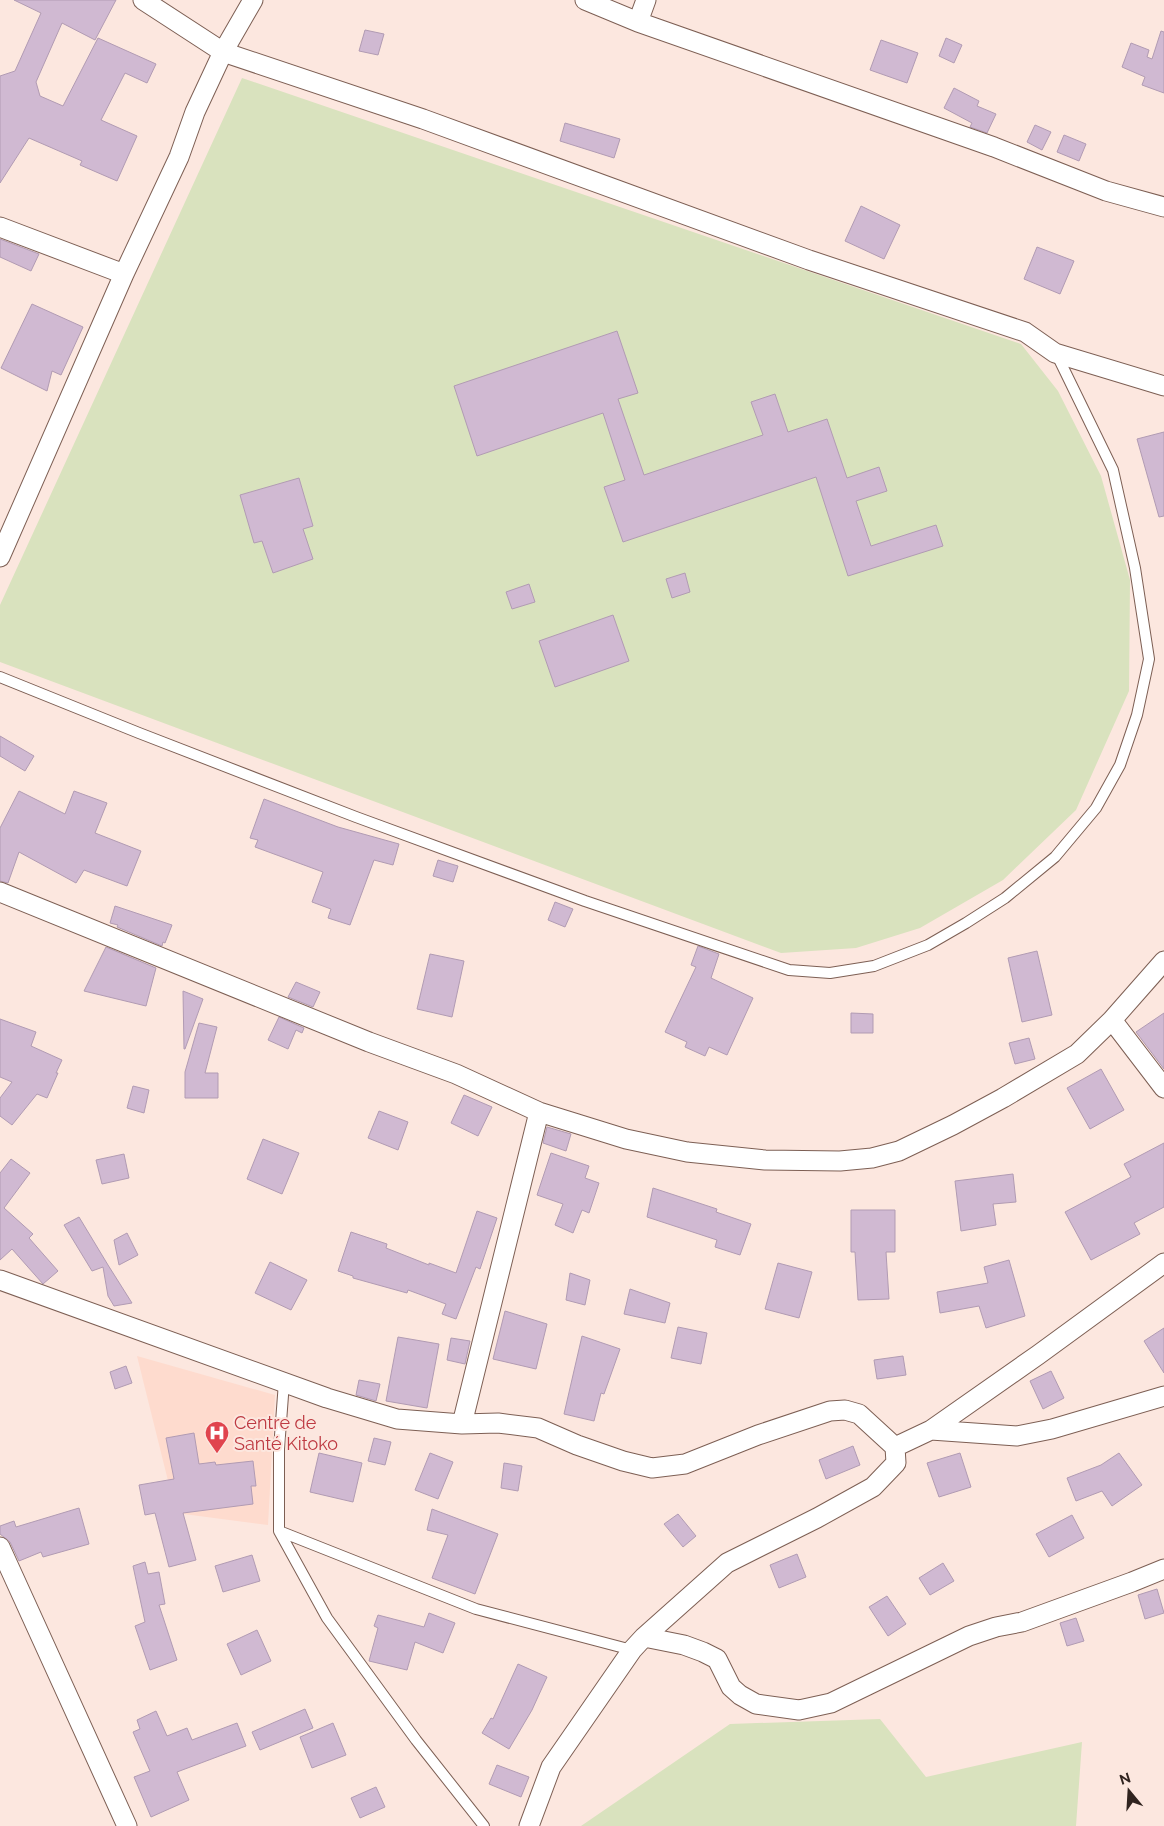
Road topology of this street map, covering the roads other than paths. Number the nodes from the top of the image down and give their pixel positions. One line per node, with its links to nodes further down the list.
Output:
1 (143, 0): 6 (street)
2 (253, 0): 6 (street)
3 (585, 0): 5 (street)
4 (646, 0): 5 (street)
5 (638, 22): 7 (street)
6 (224, 52): 9 (street); 10 (street)
7 (1164, 207)
8 (0, 227): 9 (street)
9 (124, 274): 12 (street)
10 (1055, 353): 11 (street); 13 (lane)
11 (1164, 386)
12 (0, 557)
13 (0, 677)
14 (0, 892): 18 (street)
15 (1164, 961): 16 (street)
16 (1112, 1020): 17 (street); 18 (street)
17 (1164, 1088)
18 (539, 1112): 23 (street)
19 (1164, 1263): 24 (street)
20 (0, 1280): 21 (street)
21 (284, 1382): 23 (street); 26 (lane)
22 (1164, 1396): 24 (street)
23 (462, 1424): 25 (street)
24 (931, 1430): 25 (street)
25 (895, 1447): 29 (street)
26 (279, 1531): 29 (lane); 31 (lane)
27 (0, 1547): 30 (street)
28 (1164, 1569): 29 (street)
29 (638, 1644): 32 (street)
30 (127, 1826)
31 (484, 1826)
32 (529, 1826)

